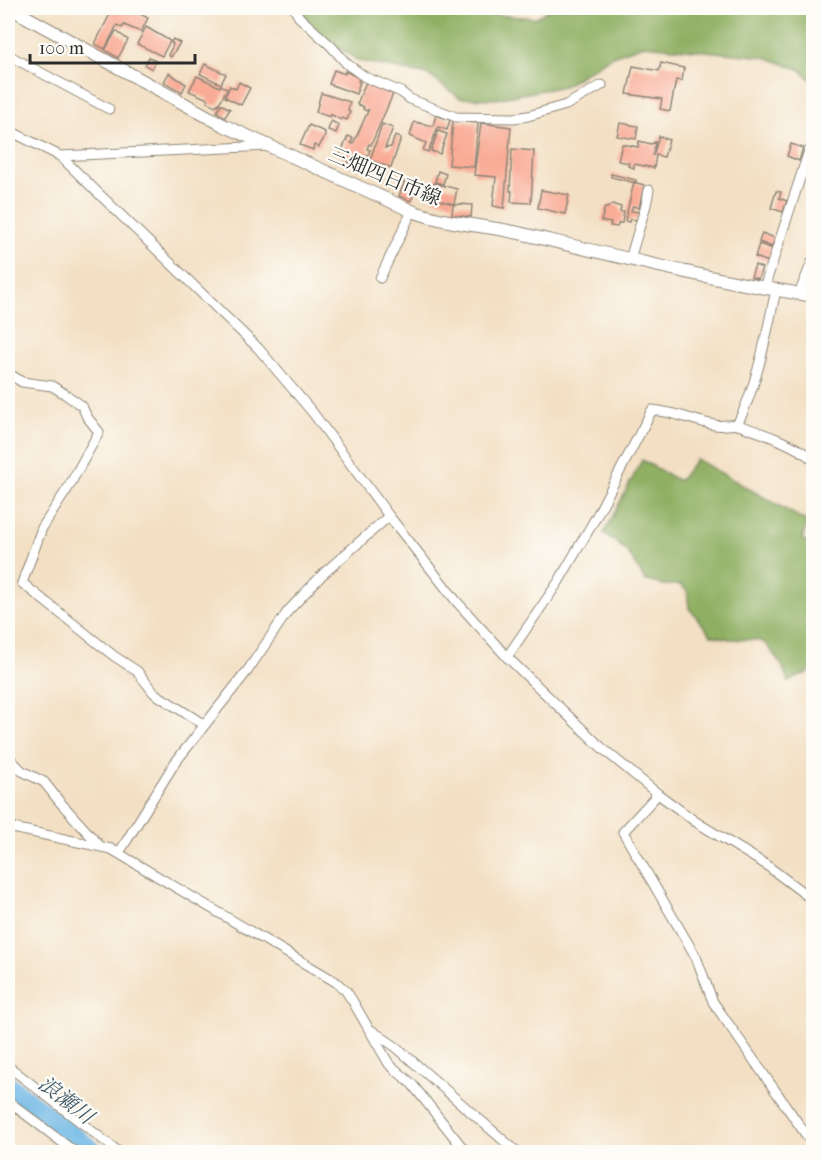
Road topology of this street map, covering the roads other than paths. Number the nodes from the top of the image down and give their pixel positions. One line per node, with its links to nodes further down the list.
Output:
1 (10, 8): 7 (main road, 三畑四日市線)
2 (294, 8): 4 (street)
3 (8, 55): 5 (street)
4 (602, 85)
5 (109, 109)
6 (8, 130): 9 (street)
7 (269, 146): 9 (street); 11 (main road, 三畑四日市線)
8 (809, 151): 15 (street)
9 (60, 156): 21 (street)
10 (649, 190): 13 (street)
11 (412, 211): 13 (main road, 三畑四日市線); 14 (street)
12 (813, 257): 16 (street)
13 (630, 259): 15 (main road, 三畑四日市線)
14 (380, 278)
15 (770, 289): 16 (main road, 三畑四日市線); 19 (street)
16 (799, 294): 17 (main road, 三畑四日市線)
17 (813, 296)
18 (8, 373): 23 (street)
19 (737, 425): 20 (street); 22 (street)
20 (813, 461)
21 (389, 516): 22 (street); 23 (street)
22 (507, 657): 25 (street)
23 (203, 724): 28 (street)
24 (8, 757): 27 (street)
25 (658, 794): 29 (street); 33 (street)
26 (8, 827): 27 (street)
27 (99, 845): 28 (street)
28 (119, 853): 30 (street)
29 (813, 901)
30 (369, 1028): 36 (street); 37 (street)
31 (8, 1066): 35 (street)
32 (8, 1101): 34 (street)
33 (813, 1146)
34 (75, 1152)
35 (119, 1152)
36 (466, 1152)
37 (517, 1152)

